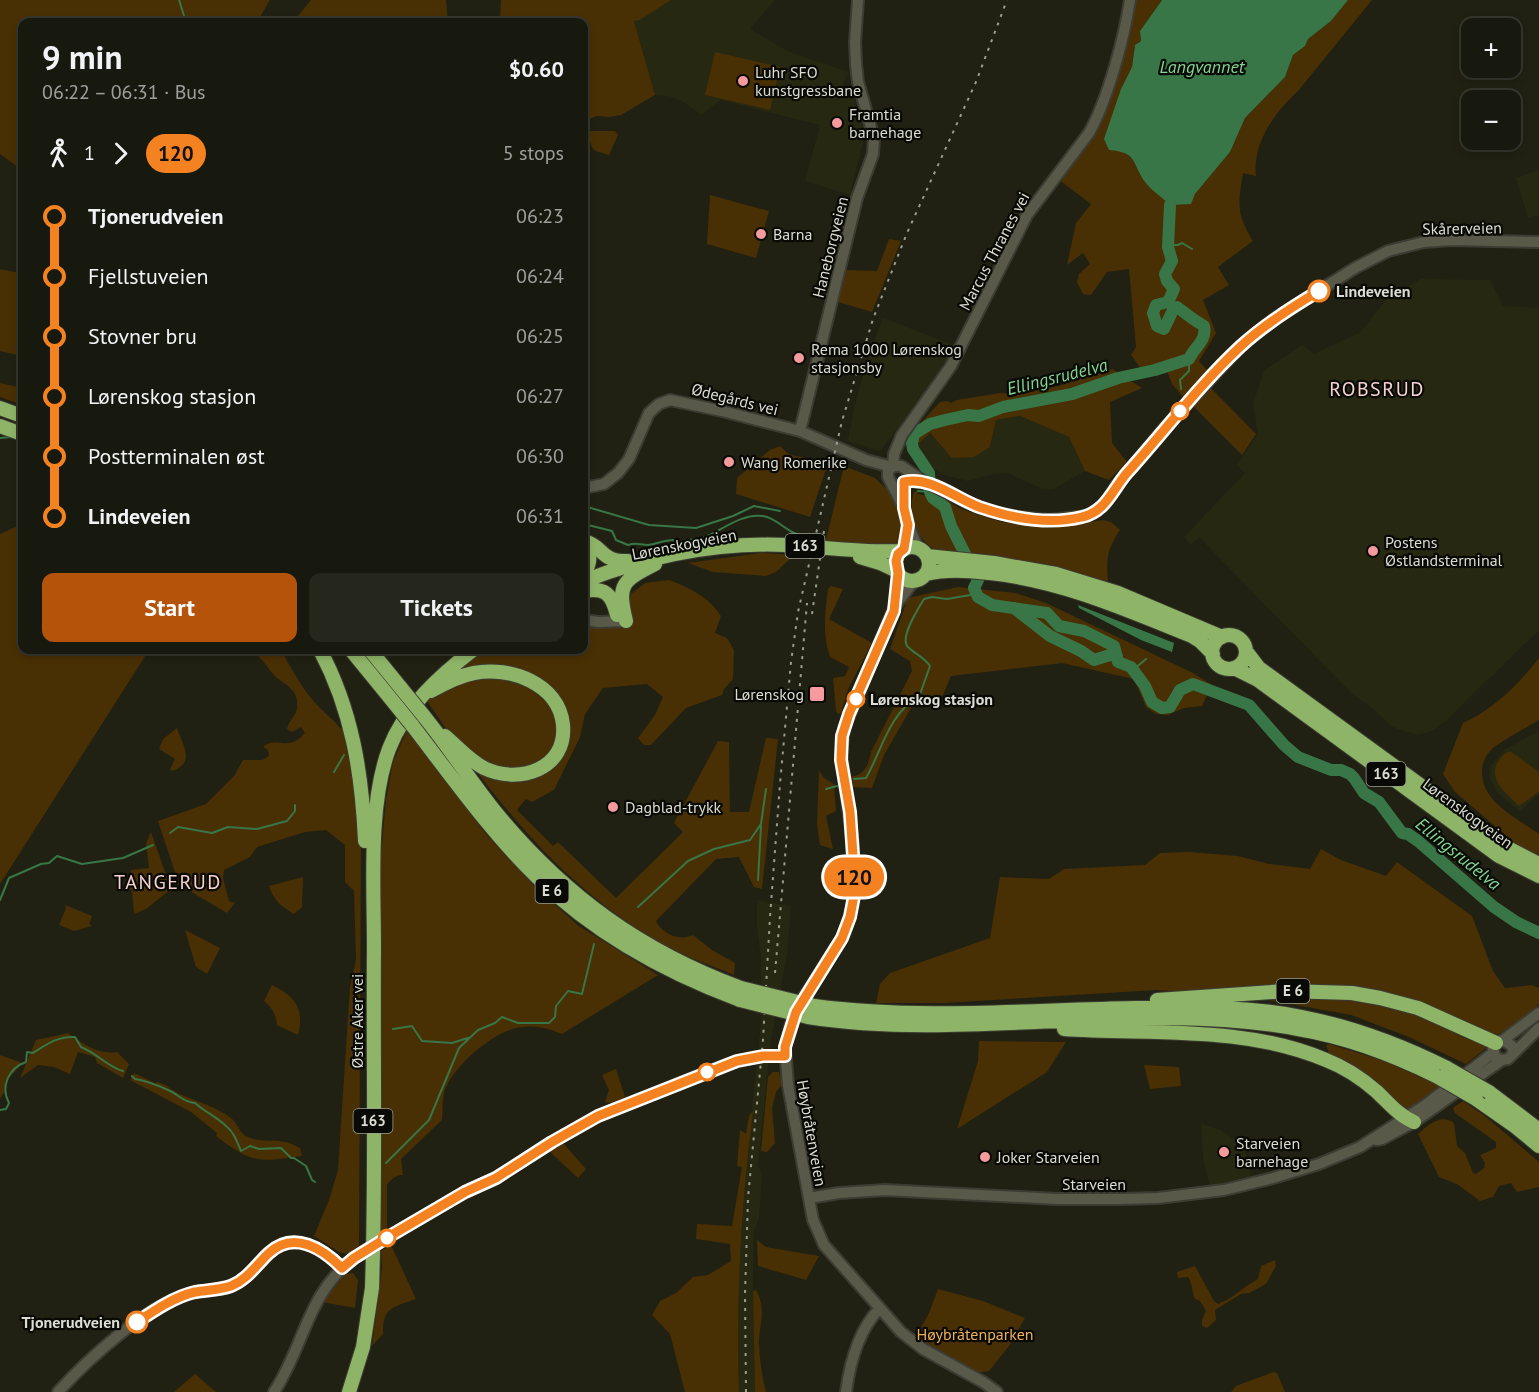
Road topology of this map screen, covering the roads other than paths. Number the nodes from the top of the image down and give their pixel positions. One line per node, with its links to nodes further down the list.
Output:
1 (858, 0): 7 (street, Haneborgveien)
2 (1130, 0): 10 (street, Marcus Thranes vei)
3 (1539, 242): 10 (street, Skårerveien)
4 (0, 408): 5 (highway)
5 (18, 415)
6 (0, 426): 8 (highway)
7 (800, 430): 9 (street); 12 (street, Ødegårds vei)
8 (18, 433)
9 (866, 460): 10 (street); 11 (street)
10 (900, 472): 11 (street); 11 (street); 13 (street, Marcus Thranes vei)
11 (891, 481): 13 (street, Marcus Thranes vei)
12 (588, 487)
13 (904, 508): 16 (street, Marcus Thranes vei)
14 (588, 543): 17 (highway)
15 (588, 551): 19 (highway)
16 (913, 551): 17 (highway, Lørenskogveien / 163); 18 (highway, Lørenskogveien / 163); 21 (highway); 22 (highway)
17 (656, 561): 21 (highway, Lørenskogveien / 163); 23 (highway, Lørenskogveien / 163); 24 (highway, Lørenskogveien / 163); 28 (highway)
18 (959, 565): 20 (highway, Lørenskogveien / 163); 22 (highway, Lørenskogveien / 163)
19 (588, 567)
20 (979, 567): 29 (highway, Lørenskogveien / 163); 36 (highway, Lørenskogveien / 163)
21 (898, 572): 22 (highway, 163); 26 (street, Høybråtenveien)
22 (920, 577): 26 (street, Høybråtenveien)
23 (588, 580)
24 (588, 588)
25 (588, 590): 28 (highway)
26 (895, 606): 51 (street, Høybråtenveien)
27 (588, 620): 28 (street)
28 (622, 622)
29 (1222, 637): 30 (highway, 163); 36 (highway)
30 (1246, 651): 37 (highway); 42 (highway, Lørenskogveien / 163)
31 (322, 654): 41 (highway)
32 (354, 654): 44 (highway, E 6, bridge)
33 (373, 654): 40 (highway, E 6, bridge)
34 (459, 654): 38 (highway, 163)
35 (467, 654): 38 (highway, 163)
36 (1213, 654): 37 (highway, 163)
37 (1234, 668): 43 (highway, Lørenskogveien / 163)
38 (443, 670): 39 (highway, Østre Aker vei / 163); 41 (highway, Østre Aker vei / 163)
39 (424, 694): 40 (highway, E 6); 62 (highway, Østre Aker vei / 163)
40 (424, 716): 44 (highway, E 6)
41 (365, 841): 61 (highway, Østre Aker vei / 163)
42 (1539, 864)
43 (1539, 876)
44 (740, 994): 46 (highway, E 6, bridge)
45 (1082, 1010): 46 (highway, E 6); 50 (highway, E 6); 52 (highway, E 6)
46 (811, 1011): 48 (highway, E 6)
47 (1539, 1013): 50 (street, Starveien)
48 (1011, 1023): 52 (highway, E 6); 53 (highway, E 6)
49 (1539, 1028): 50 (street)
50 (1499, 1049): 53 (street, Starveien)
51 (785, 1056): 56 (street, Høybråtenveien); 57 (street, bridge)
52 (1442, 1072): 54 (highway, E 6, bridge); 55 (highway, E 6, bridge)
53 (1409, 1120): 56 (street, Starveien)
54 (1539, 1130)
55 (1539, 1146)
56 (808, 1198): 58 (street, Høybråtenveien)
57 (342, 1268): 59 (street); 60 (street)
58 (879, 1309): 63 (street); 64 (street, Høybråtenveien)
59 (58, 1392)
60 (274, 1392)
61 (340, 1392)
62 (349, 1392)
63 (846, 1392)
64 (997, 1392)

